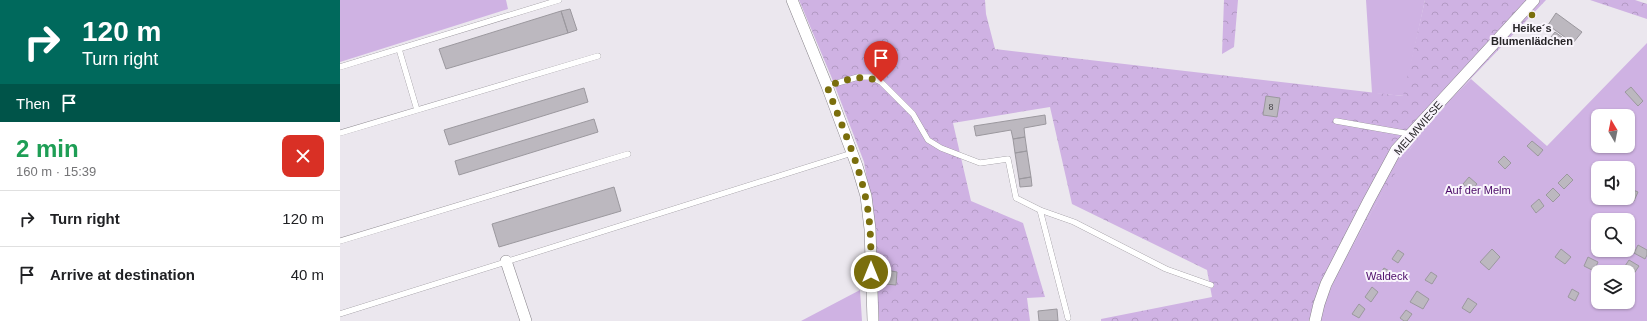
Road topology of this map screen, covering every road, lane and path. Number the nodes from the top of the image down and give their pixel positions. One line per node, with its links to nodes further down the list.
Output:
1 (559, 0): 4 (lane)
2 (792, 0): 7 (street)
3 (1534, 0): 11 (street, MELMWIESE)
4 (399, 49): 6 (lane); 8 (lane)
5 (598, 56): 8 (lane)
6 (340, 67)
7 (827, 86): 12 (street); 14 (lane)
8 (417, 110): 10 (lane)
9 (1336, 121): 11 (lane)
10 (340, 133)
11 (1410, 134): 22 (street, MELMWIESE)
12 (852, 153): 16 (lane); 21 (street)
13 (628, 154): 15 (lane)
14 (1040, 210): 17 (lane); 19 (lane)
15 (340, 241)
16 (506, 261): 18 (lane); 20 (street)
17 (1211, 285)
18 (340, 314)
19 (1068, 318)
20 (526, 321)
21 (873, 321)
22 (1315, 321)

